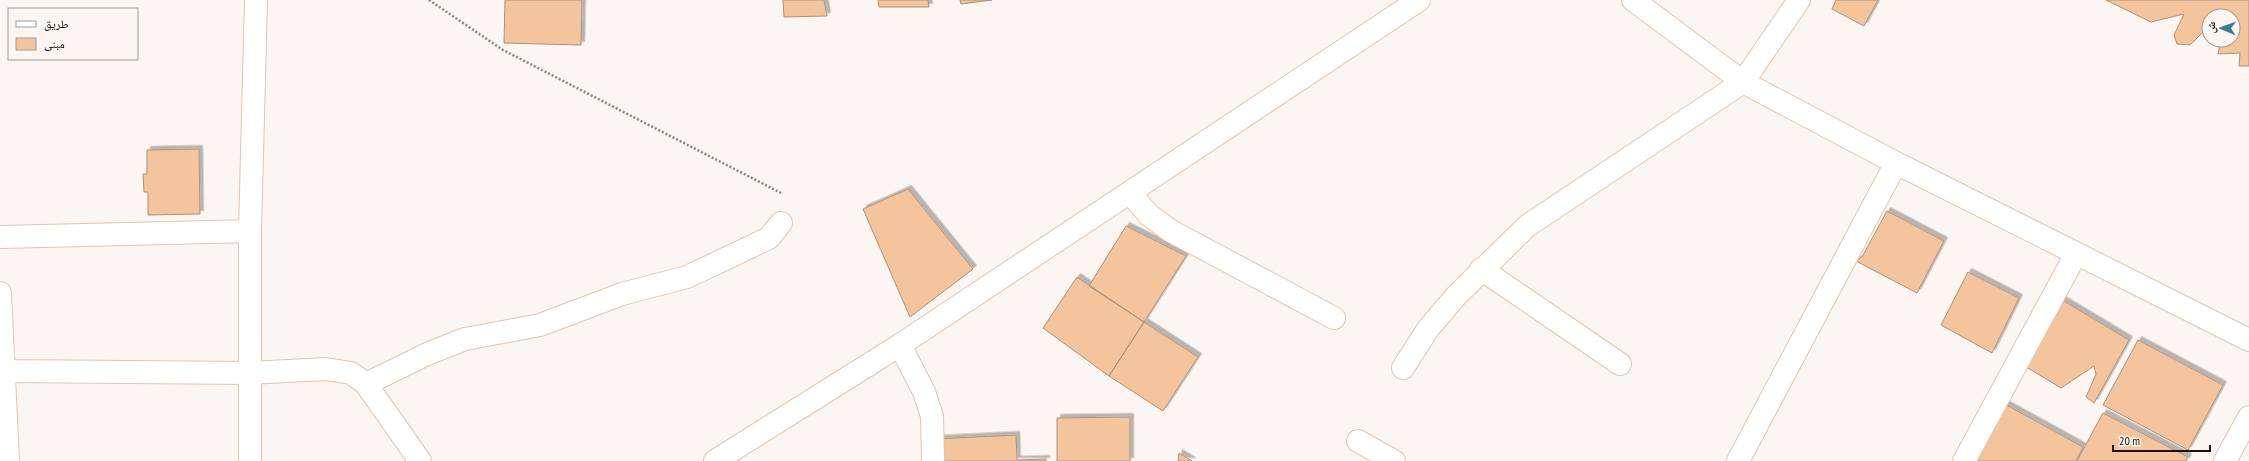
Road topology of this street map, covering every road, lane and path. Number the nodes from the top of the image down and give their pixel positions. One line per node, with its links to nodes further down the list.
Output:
1 (256, 0): 10 (street)
2 (429, 0): 9 (path)
3 (1419, 0): 8 (street)
4 (1633, 0): 6 (street)
5 (1799, 0): 6 (street)
6 (1743, 82): 7 (street); 13 (street)
7 (1896, 163): 12 (street); 31 (street)
8 (1130, 193): 15 (street); 17 (street)
9 (781, 223): 22 (street)
10 (250, 231): 11 (street); 21 (street)
11 (0, 237)
12 (2076, 254): 16 (street); 32 (street)
13 (1481, 269): 18 (street); 19 (street)
14 (0, 293): 20 (street)
15 (1334, 318)
16 (2249, 340)
17 (900, 345): 28 (street); 29 (street)
18 (1620, 364)
19 (1404, 368)
20 (5, 371): 21 (street); 25 (street)
21 (251, 374): 22 (street); 26 (street)
22 (366, 384): 27 (street)
23 (2249, 417): 33 (street)
24 (1358, 441): 30 (street)
25 (8, 461)
26 (250, 461)
27 (420, 461)
28 (715, 461)
29 (933, 461)
30 (1394, 461)
31 (1738, 461)
32 (1964, 461)
33 (2225, 461)

